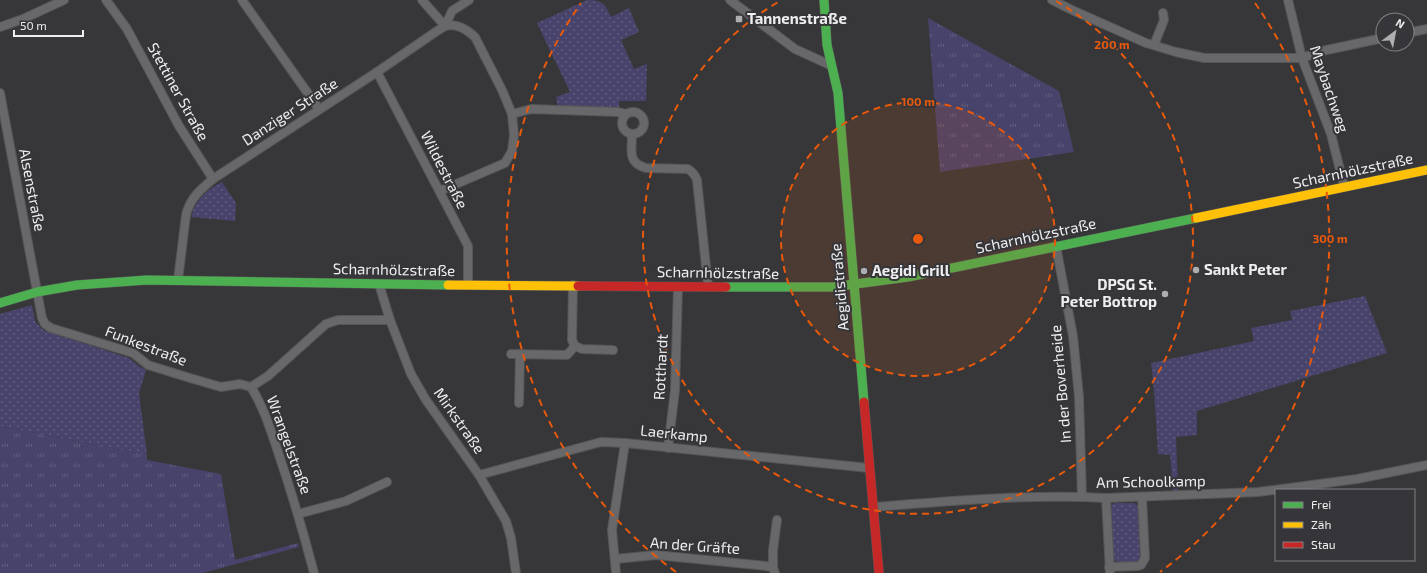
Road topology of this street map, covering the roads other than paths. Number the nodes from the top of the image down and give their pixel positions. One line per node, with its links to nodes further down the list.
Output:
1 (64, 0): 12 (street)
2 (106, 0): 26 (street, Stettiner Straße)
3 (242, 0): 21 (street)
4 (422, 0): 11 (street)
5 (469, 0): 11 (street, Danziger Straße)
6 (730, 0): 18 (street)
7 (824, 0): 18 (main road, Aegidistraße)
8 (1052, 0): 16 (street)
9 (1288, 0): 17 (street, Maybachweg)
10 (1163, 13): 16 (street)
11 (445, 26): 19 (street, Danziger Straße); 22 (street)
12 (0, 27)
13 (1427, 29): 14 (street)
14 (1415, 31)
15 (1375, 40): 17 (street)
16 (1154, 45): 17 (street)
17 (1302, 58): 27 (street, Maybachweg)
18 (830, 65): 32 (main road, Aegidistraße)
19 (377, 72): 21 (street, Danziger Straße); 28 (street, Wildestraße)
20 (0, 93): 37 (street, Alsenstraße)
21 (319, 109): 26 (street, Danziger Straße)
22 (512, 114): 23 (street); 28 (street)
23 (626, 114): 24 (street); 24 (street)
24 (632, 134): 35 (street)
25 (1427, 170): 27 (main road, Scharnhölzstraße)
26 (213, 179): 30 (street, Danziger Straße)
27 (1344, 186): 29 (main road, Scharnhölzstraße)
28 (440, 191): 33 (street, Wildestraße)
29 (1056, 246): 32 (main road, Scharnhölzstraße); 52 (street, In der Boverheide)
30 (178, 280): 31 (main road, Scharnhölzstraße); 37 (main road, Scharnhölzstraße)
31 (379, 284): 33 (main road, Scharnhölzstraße); 39 (street, Mirkstraße)
32 (854, 284): 35 (main road, Scharnhölzstraße); 47 (main road, Aegidistraße)
33 (468, 285): 34 (main road, Scharnhölzstraße)
34 (573, 285): 36 (main road, Scharnhölzstraße); 40 (street)
35 (708, 286): 36 (main road, Scharnhölzstraße)
36 (678, 287): 45 (street, Rotthardt)
37 (37, 292): 38 (main road, Scharnhölzstraße); 42 (street, Funkestraße)
38 (0, 303)
39 (390, 320): 42 (street); 48 (street, Mirkstraße)
40 (575, 346): 41 (street); 43 (street)
41 (613, 350)
42 (251, 387): 56 (street, Wrangelstraße)
43 (519, 403)
44 (624, 443): 45 (street, Laerkamp); 48 (street, Laerkamp); 58 (street)
45 (668, 448): 47 (street, Laerkamp)
46 (1427, 465): 50 (street, Am Schoolkamp)
47 (870, 468): 55 (main road, Aegidistraße)
48 (479, 474): 62 (street, Mirkstraße)
49 (387, 482): 56 (street, Wrangelstraße)
50 (1281, 489)
51 (1275, 490): 53 (street, Am Schoolkamp)
52 (1082, 497): 54 (street, Am Schoolkamp); 55 (street, Am Schoolkamp)
53 (1142, 497): 54 (street, Am Schoolkamp); 60 (street)
54 (1106, 498): 60 (street)
55 (873, 507): 64 (main road, Aegidistraße)
56 (298, 514): 61 (street, Wrangelstraße)
57 (777, 520): 59 (street, An der Gräfte)
58 (615, 559): 59 (street, An der Gräfte); 63 (street)
59 (774, 570)
60 (1109, 570)
61 (314, 573)
62 (516, 573)
63 (616, 573)
64 (879, 573)

